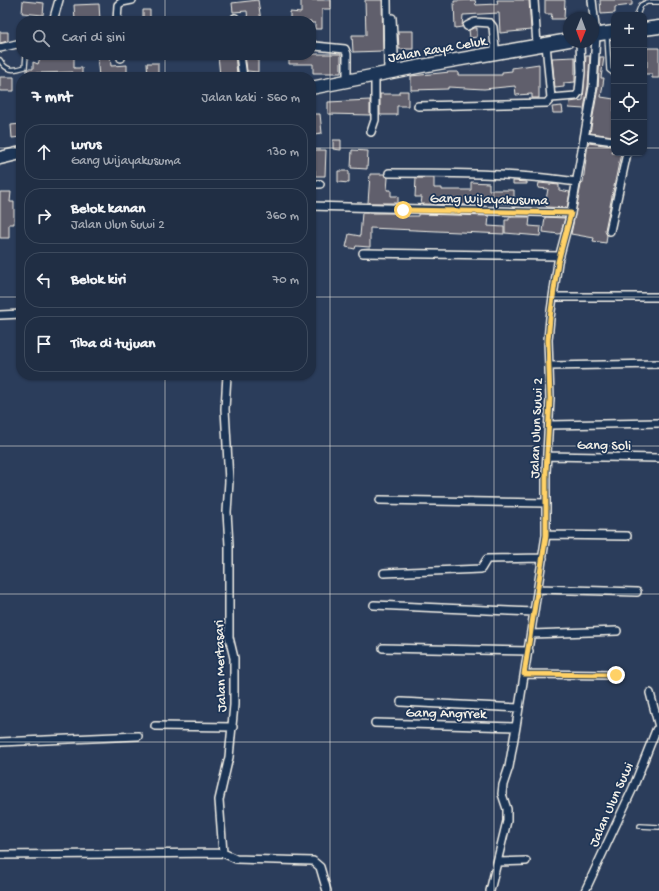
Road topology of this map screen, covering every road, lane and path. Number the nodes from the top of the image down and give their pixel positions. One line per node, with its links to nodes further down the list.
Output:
1 (59, 0): 9 (street)
2 (132, 0): 10 (street)
3 (386, 0): 26 (street)
4 (390, 0): 26 (street)
5 (534, 0): 17 (street)
6 (592, 0): 14 (street, Jalan Ulun Suwi 2)
7 (659, 2): 8 (lane)
8 (638, 12)
9 (54, 16)
10 (118, 16)
11 (467, 26): 21 (street)
12 (659, 27): 13 (highway)
13 (647, 29)
14 (602, 34): 27 (lane); 34 (street, Jalan Ulun Suwi 2)
15 (563, 41): 17 (highway, Jalan Raya Celuk)
16 (16, 44): 19 (street)
17 (542, 45): 21 (highway, Jalan Raya Celuk); 31 (street)
18 (316, 46): 29 (street)
19 (0, 48)
20 (580, 48): 31 (street)
21 (496, 50): 26 (highway, Jalan Raya Celuk)
22 (0, 60): 23 (lane)
23 (26, 60)
24 (241, 60): 25 (street)
25 (242, 72)
26 (392, 72): 28 (highway, Jalan Raya Celuk)
27 (611, 72)
28 (375, 75): 29 (highway, Jalan Raya Celuk); 33 (street)
29 (347, 80): 30 (highway, Jalan Raya Celuk)
30 (316, 87)
31 (551, 98): 32 (street)
32 (418, 106)
33 (371, 132)
34 (585, 137): 35 (street); 40 (street, Jalan Ulun Suwi 2)
35 (611, 141)
36 (16, 154): 38 (highway)
37 (626, 156): 45 (street)
38 (0, 158)
39 (389, 173): 40 (street)
40 (577, 182): 44 (street, Jalan Ulun Suwi 2)
41 (316, 184): 42 (street)
42 (320, 184)
43 (316, 206): 44 (street, Gang Wijayakusuma)
44 (571, 213): 47 (street, Jalan Ulun Suwi 2)
45 (610, 231)
46 (363, 253): 47 (street)
47 (560, 256): 49 (street, Jalan Ulun Suwi 2)
48 (659, 296): 49 (street)
49 (554, 297): 53 (street, Jalan Ulun Suwi 2)
50 (16, 314): 51 (street)
51 (0, 315)
52 (659, 364): 53 (street)
53 (550, 366): 56 (street, Jalan Ulun Suwi 2)
54 (227, 380): 80 (street, Jalan Mertasari)
55 (659, 423): 56 (street)
56 (550, 426): 57 (street, Jalan Ulun Suwi 2)
57 (548, 456): 58 (street, Gang Soli); 60 (street, Jalan Ulun Suwi 2)
58 (659, 458)
59 (380, 500): 60 (street)
60 (546, 503): 61 (street, Jalan Ulun Suwi 2)
61 (546, 536): 62 (street); 63 (street, Jalan Ulun Suwi 2)
62 (627, 536)
63 (543, 558): 64 (street); 65 (street, Jalan Ulun Suwi 2)
64 (384, 573)
65 (539, 590): 66 (street); 68 (street, Jalan Ulun Suwi 2)
66 (637, 592)
67 (374, 605): 68 (street)
68 (534, 612): 70 (street, Jalan Ulun Suwi 2)
69 (617, 631): 70 (street)
70 (532, 634): 72 (street, Jalan Ulun Suwi 2)
71 (383, 648): 72 (street)
72 (529, 651): 73 (street, Jalan Ulun Suwi 2)
73 (524, 674): 74 (street); 77 (street, Jalan Ulun Suwi 2)
74 (616, 675)
75 (650, 693): 82 (street)
76 (401, 702): 77 (street)
77 (519, 708): 81 (street, Jalan Ulun Suwi 2)
78 (375, 723): 81 (street, Gang Angrrek)
79 (155, 726): 80 (street)
80 (233, 726): 87 (street, Jalan Mertasari)
81 (516, 727): 90 (street, Jalan Ulun Suwi 2)
82 (659, 728): 93 (street, Jalan Ulun Suwi)
83 (138, 736): 84 (street)
84 (0, 742)
85 (640, 826): 86 (lane)
86 (659, 827)
87 (223, 853): 88 (street); 91 (street)
88 (0, 855)
89 (526, 861): 90 (street)
90 (498, 862): 92 (street, Jalan Ulun Suwi 2)
91 (327, 891)
92 (490, 891)
93 (585, 891)

